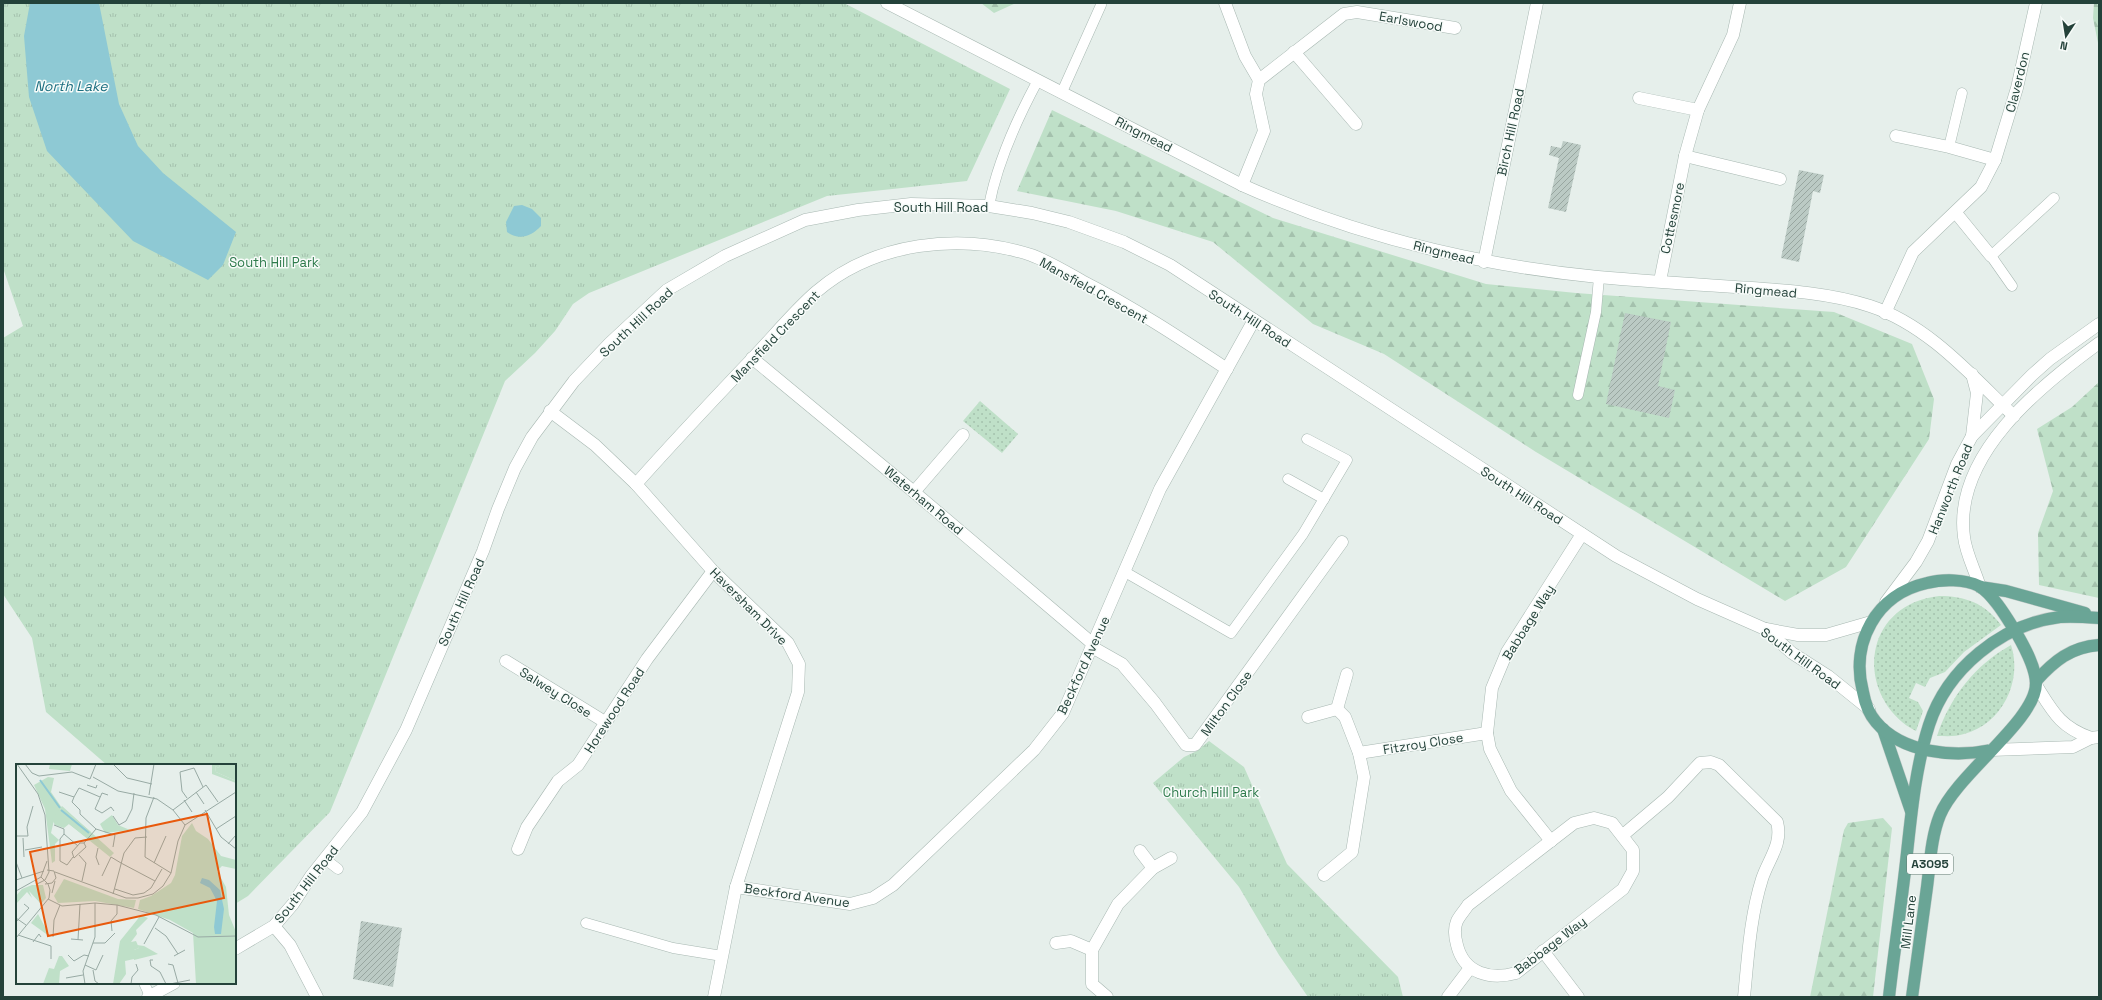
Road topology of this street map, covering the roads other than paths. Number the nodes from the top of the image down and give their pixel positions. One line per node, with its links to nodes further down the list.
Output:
1 (887, 3): 10 (street, Ringmead)
2 (1226, 3): 11 (street)
3 (1537, 3): 27 (street, Birch Hill Road)
4 (1740, 3): 15 (street, Cottesmore)
5 (2036, 3): 20 (street, Claverdon)
6 (1101, 5): 12 (lane)
7 (1345, 9): 8 (street, Earlswood); 9 (street, Earlswood)
8 (1455, 28)
9 (1294, 52): 11 (street, Earlswood); 16 (street)
10 (1038, 80): 12 (street, Ringmead); 24 (lane)
11 (1259, 80): 22 (street)
12 (1062, 92): 22 (street, Ringmead)
13 (1962, 93): 18 (lane)
14 (1639, 98): 15 (street)
15 (1698, 110): 19 (street, Cottesmore)
16 (1356, 124)
17 (1896, 136): 18 (street)
18 (1949, 147): 20 (street)
19 (1685, 156): 21 (street); 29 (street, Cottesmore)
20 (1995, 160): 25 (street, Claverdon)
21 (1780, 179)
22 (1242, 185): 27 (street, Ringmead)
23 (2054, 198): 26 (lane)
24 (989, 206): 32 (street, South Hill Road); 40 (street, South Hill Road)
25 (1956, 213): 26 (street); 31 (street, Claverdon)
26 (1991, 256): 30 (lane)
27 (1484, 262): 28 (street, Ringmead)
28 (1599, 277): 29 (street, Ringmead); 38 (lane)
29 (1660, 281): 31 (street, Ringmead)
30 (2012, 286)
31 (1886, 313): 37 (street, Ringmead)
32 (1254, 320): 36 (street, Beckford Avenue); 49 (street, South Hill Road)
33 (2099, 324): 39 (street, Hanworth Road)
34 (2099, 343): 41 (street, Hanworth Road)
35 (752, 358): 36 (street, Mansfield Crescent); 46 (street, Mansfield Crescent); 47 (street, Waterham Road)
36 (1227, 369): 52 (street, Beckford Avenue)
37 (1972, 373): 39 (street, Ringmead); 43 (street)
38 (1578, 395)
39 (2002, 404): 41 (street, Ringmead); 43 (street, Hanworth Road)
40 (550, 411): 46 (street, Haversham Drive); 80 (street, South Hill Road)
41 (2014, 416): 53 (street, Hanworth Road)
42 (963, 435): 47 (street)
43 (1972, 436): 54 (street, Hanworth Road)
44 (1307, 439): 48 (lane)
45 (1288, 480): 48 (lane)
46 (636, 484): 51 (street, Haversham Drive)
47 (914, 492): 60 (street, Waterham Road)
48 (1324, 499): 52 (lane)
49 (1582, 534): 57 (street, South Hill Road); 69 (street, Babbage Way)
50 (1342, 542): 60 (street, Milton Close)
51 (713, 571): 67 (street, Horewood Road); 84 (street, Haversham Drive)
52 (1125, 572): 60 (street, Beckford Avenue)
53 (1980, 587): 54 (main road); 55 (main road, A3095); 58 (main road)
54 (1886, 602): 56 (main road)
55 (2099, 617): 58 (main road, A3095)
56 (1871, 622): 57 (street); 65 (main road)
57 (1765, 629): 65 (street, South Hill Road)
58 (2014, 630): 63 (main road); 71 (main road, A3095)
59 (2099, 645): 63 (main road)
60 (1093, 646): 84 (street, Beckford Avenue)
61 (506, 661): 67 (street, Salwey Close)
62 (1347, 674): 64 (street)
63 (2036, 683): 70 (street); 72 (main road, Mill Lane)
64 (1337, 709): 66 (street); 73 (street)
65 (1869, 710): 68 (main road)
66 (1308, 716)
67 (605, 722): 77 (street, Horewood Road)
68 (1883, 729): 71 (main road); 74 (main road, Mill Lane / A3095)
69 (1487, 734): 73 (street, Fitzroy Close); 76 (street, Babbage Way)
70 (2095, 738): 72 (street)
71 (1924, 749): 72 (main road); 74 (main road, Mill Lane / A3095)
72 (1991, 750): 103 (main road, Mill Lane / A3095)
73 (1359, 753): 83 (street)
74 (1912, 812): 102 (main road, Mill Lane / A3095)
75 (1623, 835): 76 (street, Babbage Way); 90 (street, Babbage Way); 101 (street)
76 (1551, 841): 92 (street, Babbage Way)
77 (518, 849)
78 (1140, 851): 81 (street)
79 (1170, 858): 81 (street)
80 (325, 859): 82 (lane); 86 (street, South Hill Road)
81 (1153, 868): 89 (street)
82 (338, 869)
83 (1324, 874)
84 (736, 887): 91 (street, Haversham Drive)
85 (586, 923): 91 (lane)
86 (274, 926): 88 (street, South Hill Road); 96 (street)
87 (1056, 943): 89 (street)
88 (236, 948)
89 (1092, 950): 98 (street)
90 (1543, 951): 92 (street, Babbage Way); 100 (street)
91 (722, 956): 97 (street, Haversham Drive)
92 (1470, 968): 99 (street)
93 (144, 984): 95 (lane)
94 (172, 984): 95 (street)
95 (149, 997)
96 (317, 997)
97 (714, 997)
98 (1107, 997)
99 (1448, 997)
100 (1578, 997)
101 (1744, 997)
102 (1889, 997)
103 (1912, 997)

